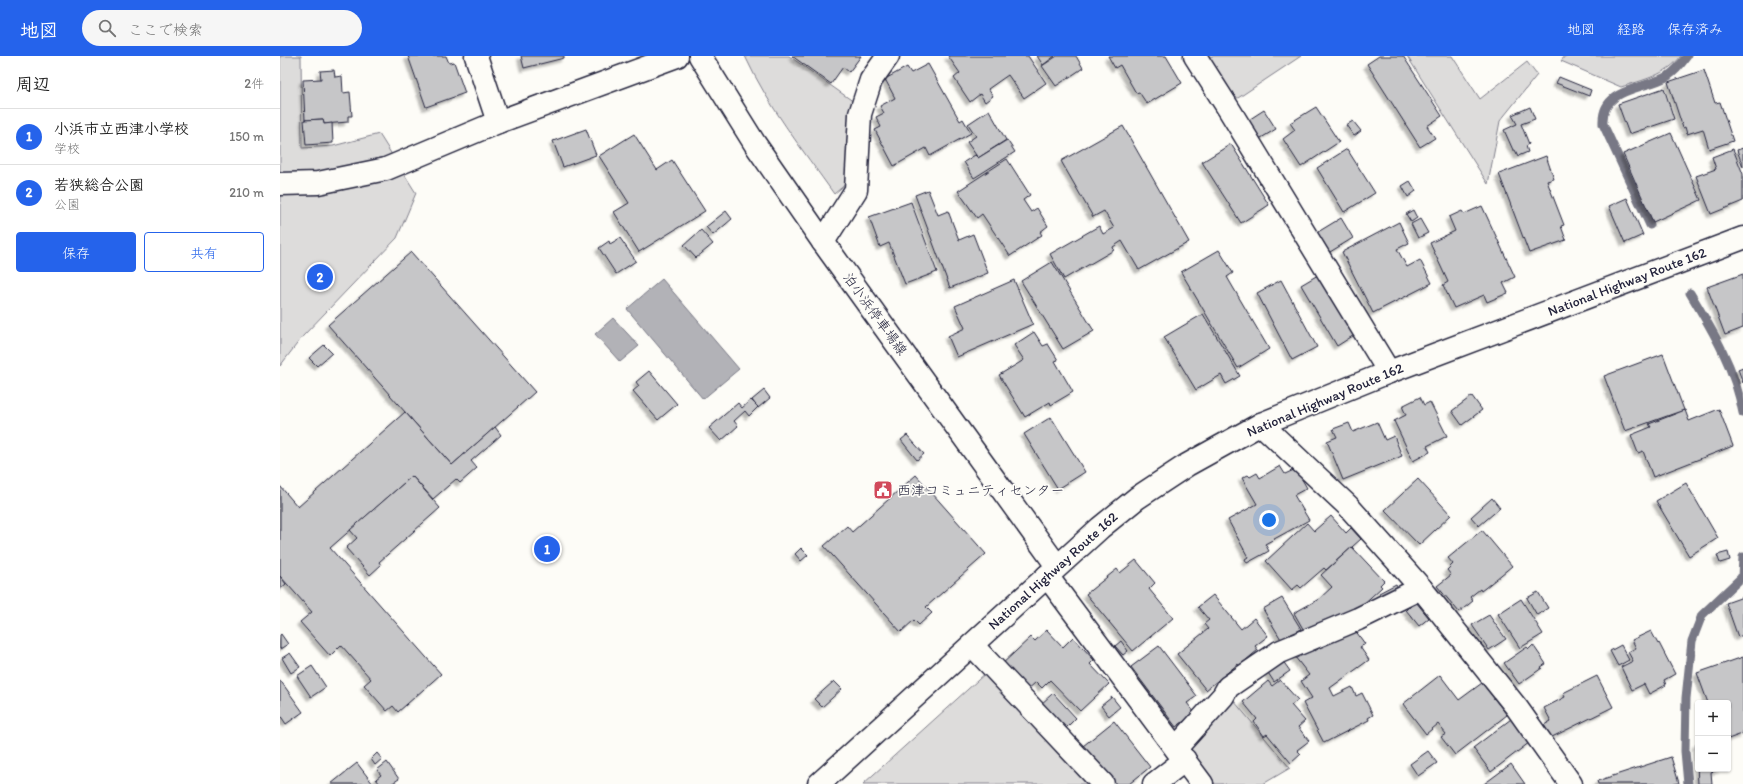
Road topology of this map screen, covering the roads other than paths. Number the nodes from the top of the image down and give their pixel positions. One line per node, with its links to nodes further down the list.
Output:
1 (476, 56): 6 (main road)
2 (677, 56): 6 (main road)
3 (700, 56): 9 (main road, 泊小浜停車場線)
4 (888, 56): 9 (main road)
5 (1194, 56): 10 (main road)
6 (498, 122): 7 (main road)
7 (280, 184)
8 (1743, 238): 10 (main road, National Highway Route 162)
9 (823, 242): 12 (main road, 泊小浜停車場線)
10 (1389, 372): 11 (main road, National Highway Route 162)
11 (1261, 424): 12 (main road, National Highway Route 162); 13 (main road)
12 (1052, 571): 14 (main road, National Highway Route 162); 15 (main road, 泊小浜停車場線)
13 (1422, 588): 15 (main road); 20 (main road)
14 (972, 645): 16 (main road, National Highway Route 162); 17 (main road)
15 (1180, 754): 18 (main road); 19 (main road, 泊小浜停車場線)
16 (819, 784)
17 (1103, 784)
18 (1154, 784)
19 (1202, 784)
20 (1571, 784)

